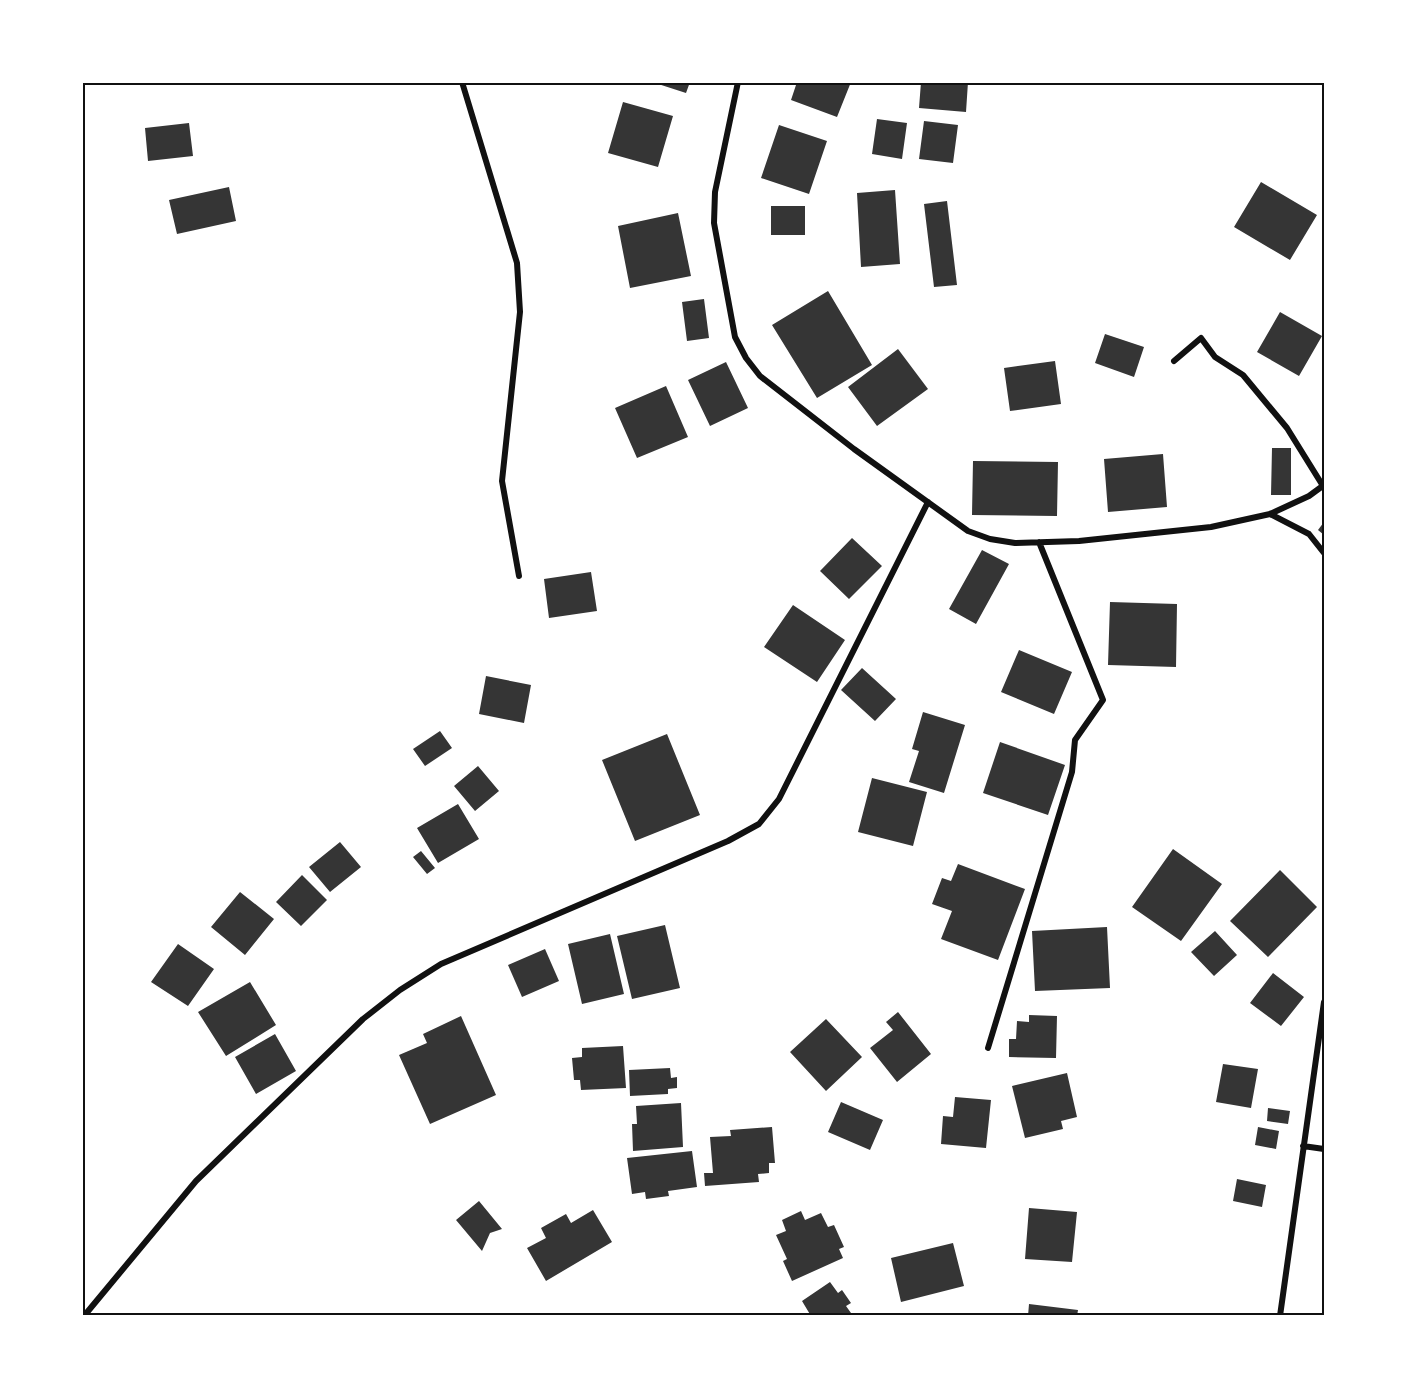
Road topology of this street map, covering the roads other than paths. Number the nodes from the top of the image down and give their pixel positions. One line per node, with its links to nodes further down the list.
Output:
1 (462, 82): 9 (street)
2 (738, 82): 5 (street)
3 (1174, 361): 4 (street)
4 (1324, 486): 6 (street)
5 (928, 502): 7 (street); 14 (street)
6 (1270, 514): 7 (street); 8 (street)
7 (1039, 542): 11 (street)
8 (1324, 553)
9 (519, 576)
10 (1324, 1002): 12 (street)
11 (988, 1048)
12 (1303, 1146): 13 (street); 15 (street)
13 (1324, 1149)
14 (84, 1316)
15 (1280, 1316)

